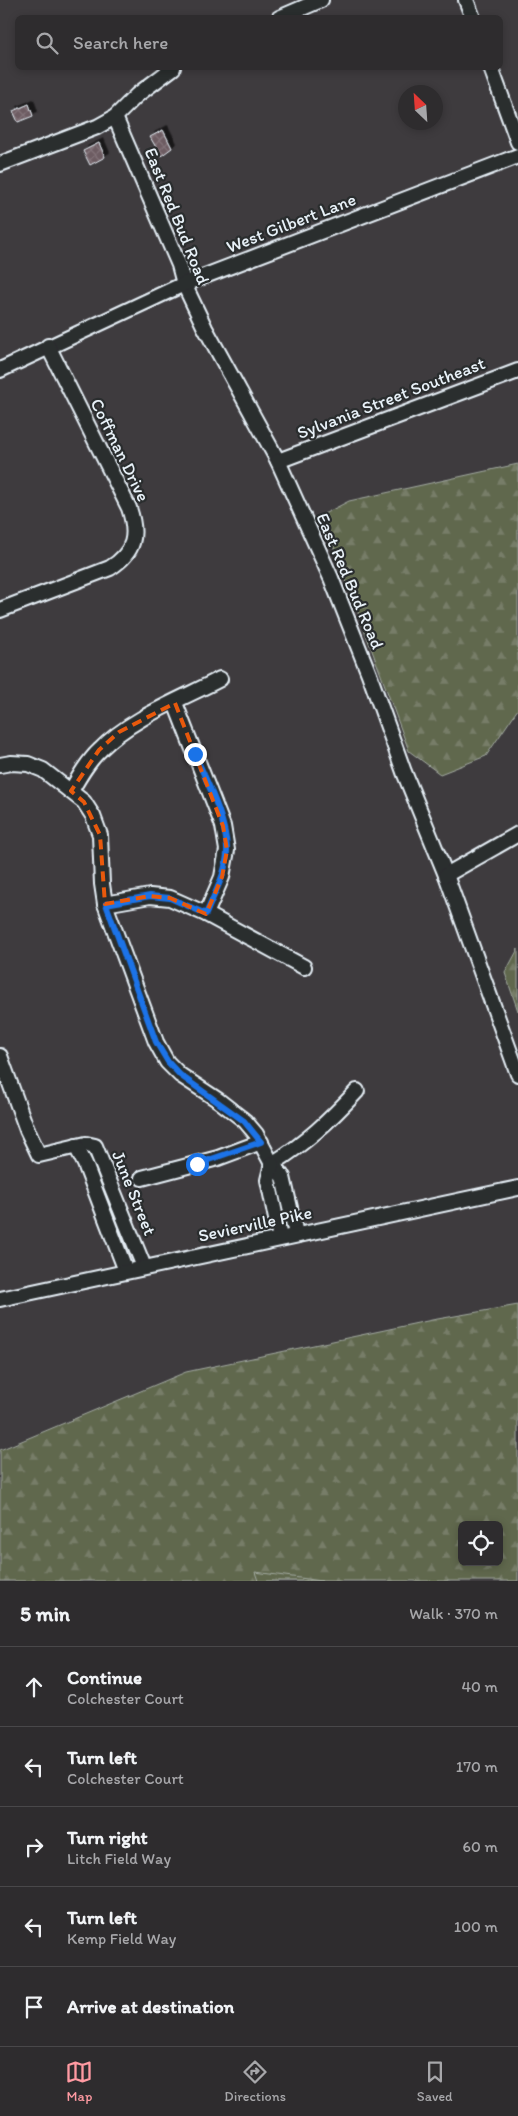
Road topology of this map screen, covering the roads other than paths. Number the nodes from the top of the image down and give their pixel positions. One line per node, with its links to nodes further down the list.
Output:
1 (321, 0): 3 (street)
2 (466, 0): 4 (street)
3 (286, 15)
4 (472, 15)
5 (170, 70): 7 (street)
6 (492, 70): 8 (street)
7 (115, 117): 10 (street); 11 (street, East Red Bud Road)
8 (518, 142)
9 (518, 156): 11 (street, West Gilbert Lane)
10 (0, 164)
11 (184, 284): 12 (street, West Gilbert Lane); 15 (street, East Red Bud Road)
12 (48, 346): 13 (street, West Gilbert Lane); 16 (street, Coffman Drive)
13 (0, 370)
14 (518, 371): 15 (street, Sylvania Street Southeast)
15 (278, 461): 22 (street, East Red Bud Road)
16 (0, 610)
17 (220, 679): 18 (street)
18 (175, 703): 20 (street); 24 (street)
19 (0, 765): 20 (street)
20 (71, 791): 23 (street)
21 (518, 834): 22 (street)
22 (446, 875): 27 (street, East Red Bud Road)
23 (106, 904): 24 (street); 29 (street)
24 (206, 914): 25 (street)
25 (304, 967)
26 (0, 1056): 30 (street, June Street)
27 (518, 1074)
28 (357, 1091): 31 (street)
29 (261, 1142): 31 (street); 32 (street)
30 (76, 1146): 36 (street, June Street); 37 (street)
31 (272, 1164): 34 (street); 35 (street)
32 (142, 1178)
33 (518, 1188): 34 (street, Sevierville Pike)
34 (296, 1234): 35 (street, Sevierville Pike)
35 (280, 1238): 36 (street, Sevierville Pike)
36 (144, 1268): 37 (street, Sevierville Pike)
37 (126, 1271): 38 (street, Sevierville Pike)
38 (0, 1298)

